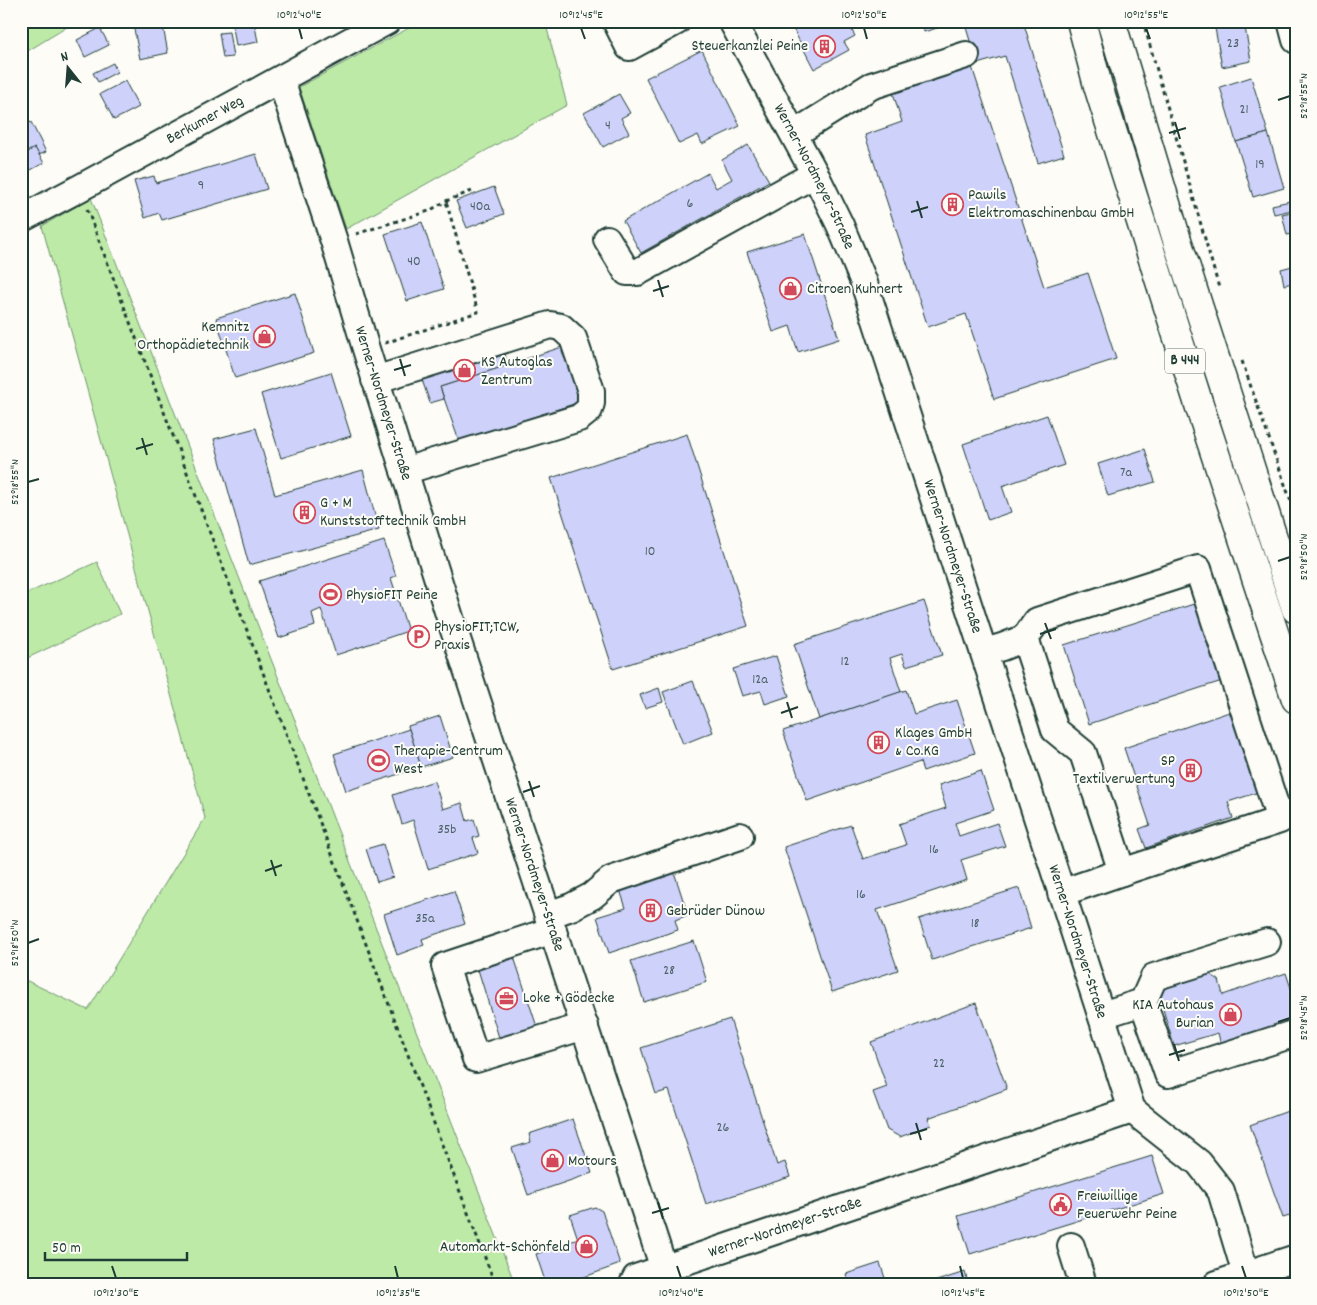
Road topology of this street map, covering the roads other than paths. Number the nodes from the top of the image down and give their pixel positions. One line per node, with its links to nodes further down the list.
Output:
1 (388, 21): 10 (street, Berkumer Weg)
2 (616, 21): 3 (street)
3 (677, 21)
4 (732, 21): 11 (street, Werner-Nordmeyer-Straße)
5 (1081, 21): 20 (highway, B 444)
6 (1111, 21): 17 (highway, B 444)
7 (1290, 21): 8 (street)
8 (1296, 40)
9 (966, 54): 11 (street)
10 (281, 80): 13 (street, Berkumer Weg); 15 (street, Werner-Nordmeyer-Straße)
11 (794, 134): 12 (street, Werner-Nordmeyer-Straße)
12 (815, 174): 14 (street); 19 (street, Werner-Nordmeyer-Straße)
13 (21, 218)
14 (607, 239)
15 (375, 380): 16 (street, Werner-Nordmeyer-Straße); 16 (street)
16 (404, 471): 24 (street, Werner-Nordmeyer-Straße)
17 (1296, 608)
18 (1025, 638): 19 (street); 22 (street); 22 (street)
19 (984, 652): 23 (street, Werner-Nordmeyer-Straße)
20 (1296, 699)
21 (740, 836): 24 (street)
22 (1122, 872): 23 (street)
23 (1061, 893): 27 (street, Werner-Nordmeyer-Straße)
24 (550, 923): 28 (street, Werner-Nordmeyer-Straße); 28 (street)
25 (1267, 942): 26 (street)
26 (1143, 1002): 27 (street); 29 (street)
27 (1102, 1015): 30 (street, Werner-Nordmeyer-Straße)
28 (585, 1026): 33 (street, Werner-Nordmeyer-Straße)
29 (1296, 1033)
30 (1132, 1110): 33 (street, Werner-Nordmeyer-Straße); 34 (street)
31 (1071, 1246): 36 (street)
32 (1296, 1258): 34 (street)
33 (667, 1276): 35 (street)
34 (1248, 1279): 37 (street)
35 (633, 1284)
36 (1083, 1284)
37 (1217, 1284)

